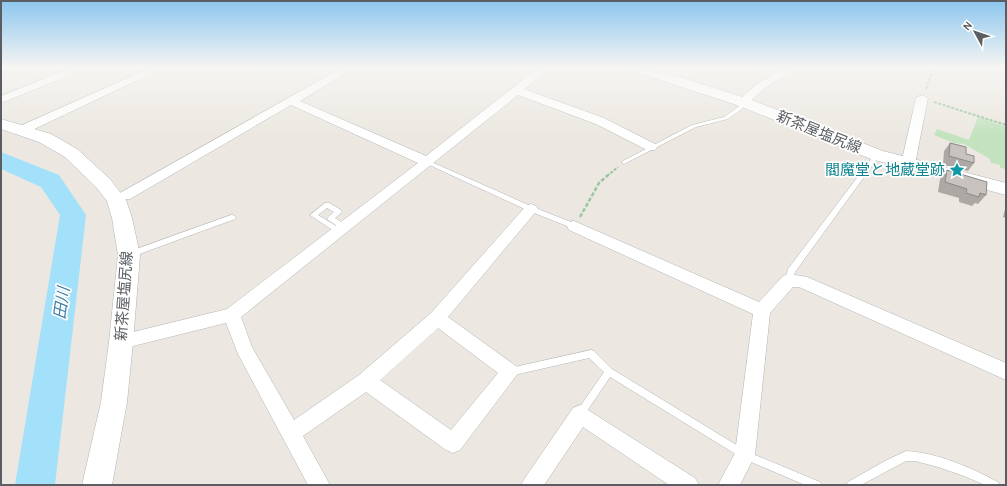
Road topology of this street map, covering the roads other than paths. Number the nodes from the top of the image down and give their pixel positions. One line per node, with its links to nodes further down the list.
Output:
1 (26, 90): 8 (street)
2 (110, 90): 12 (street)
3 (311, 90): 9 (street)
4 (516, 90): 13 (street); 15 (street)
5 (705, 90): 10 (main road, 新茶屋塩尻線)
6 (757, 90): 10 (street)
7 (922, 98): 17 (street)
8 (1, 100)
9 (291, 101): 15 (street); 19 (street)
10 (743, 102): 13 (lane); 14 (main road, 新茶屋塩尻線)
11 (1, 124): 12 (main road, 新茶屋塩尻線)
12 (22, 130): 24 (main road, 新茶屋塩尻線)
13 (651, 147): 16 (lane)
14 (877, 155): 17 (main road, 新茶屋塩尻線); 25 (lane)
15 (427, 162): 20 (lane); 23 (street)
16 (624, 162)
17 (908, 164): 18 (main road, 新茶屋塩尻線)
18 (1006, 189)
19 (125, 196)
20 (531, 209): 22 (lane); 28 (street)
21 (233, 217): 24 (lane)
22 (574, 226): 26 (street)
23 (342, 229): 23 (lane); 27 (street)
24 (129, 255): 29 (main road, 新茶屋塩尻線)
25 (789, 280): 26 (street); 32 (street)
26 (762, 311): 36 (street)
27 (232, 314): 29 (street); 35 (street)
28 (437, 318): 30 (street); 33 (street)
29 (121, 342): 37 (main road, 新茶屋塩尻線)
30 (510, 372): 31 (lane); 33 (street)
31 (609, 372): 34 (lane); 36 (lane)
32 (1006, 372)
33 (366, 381): 35 (street)
34 (580, 414): 39 (street); 40 (street)
35 (290, 434): 38 (street)
36 (745, 455): 41 (street); 42 (lane)
37 (97, 485)
38 (319, 485)
39 (532, 485)
40 (688, 485)
41 (729, 485)
42 (817, 485)
43 (851, 485): 44 (lane)
44 (995, 485)

